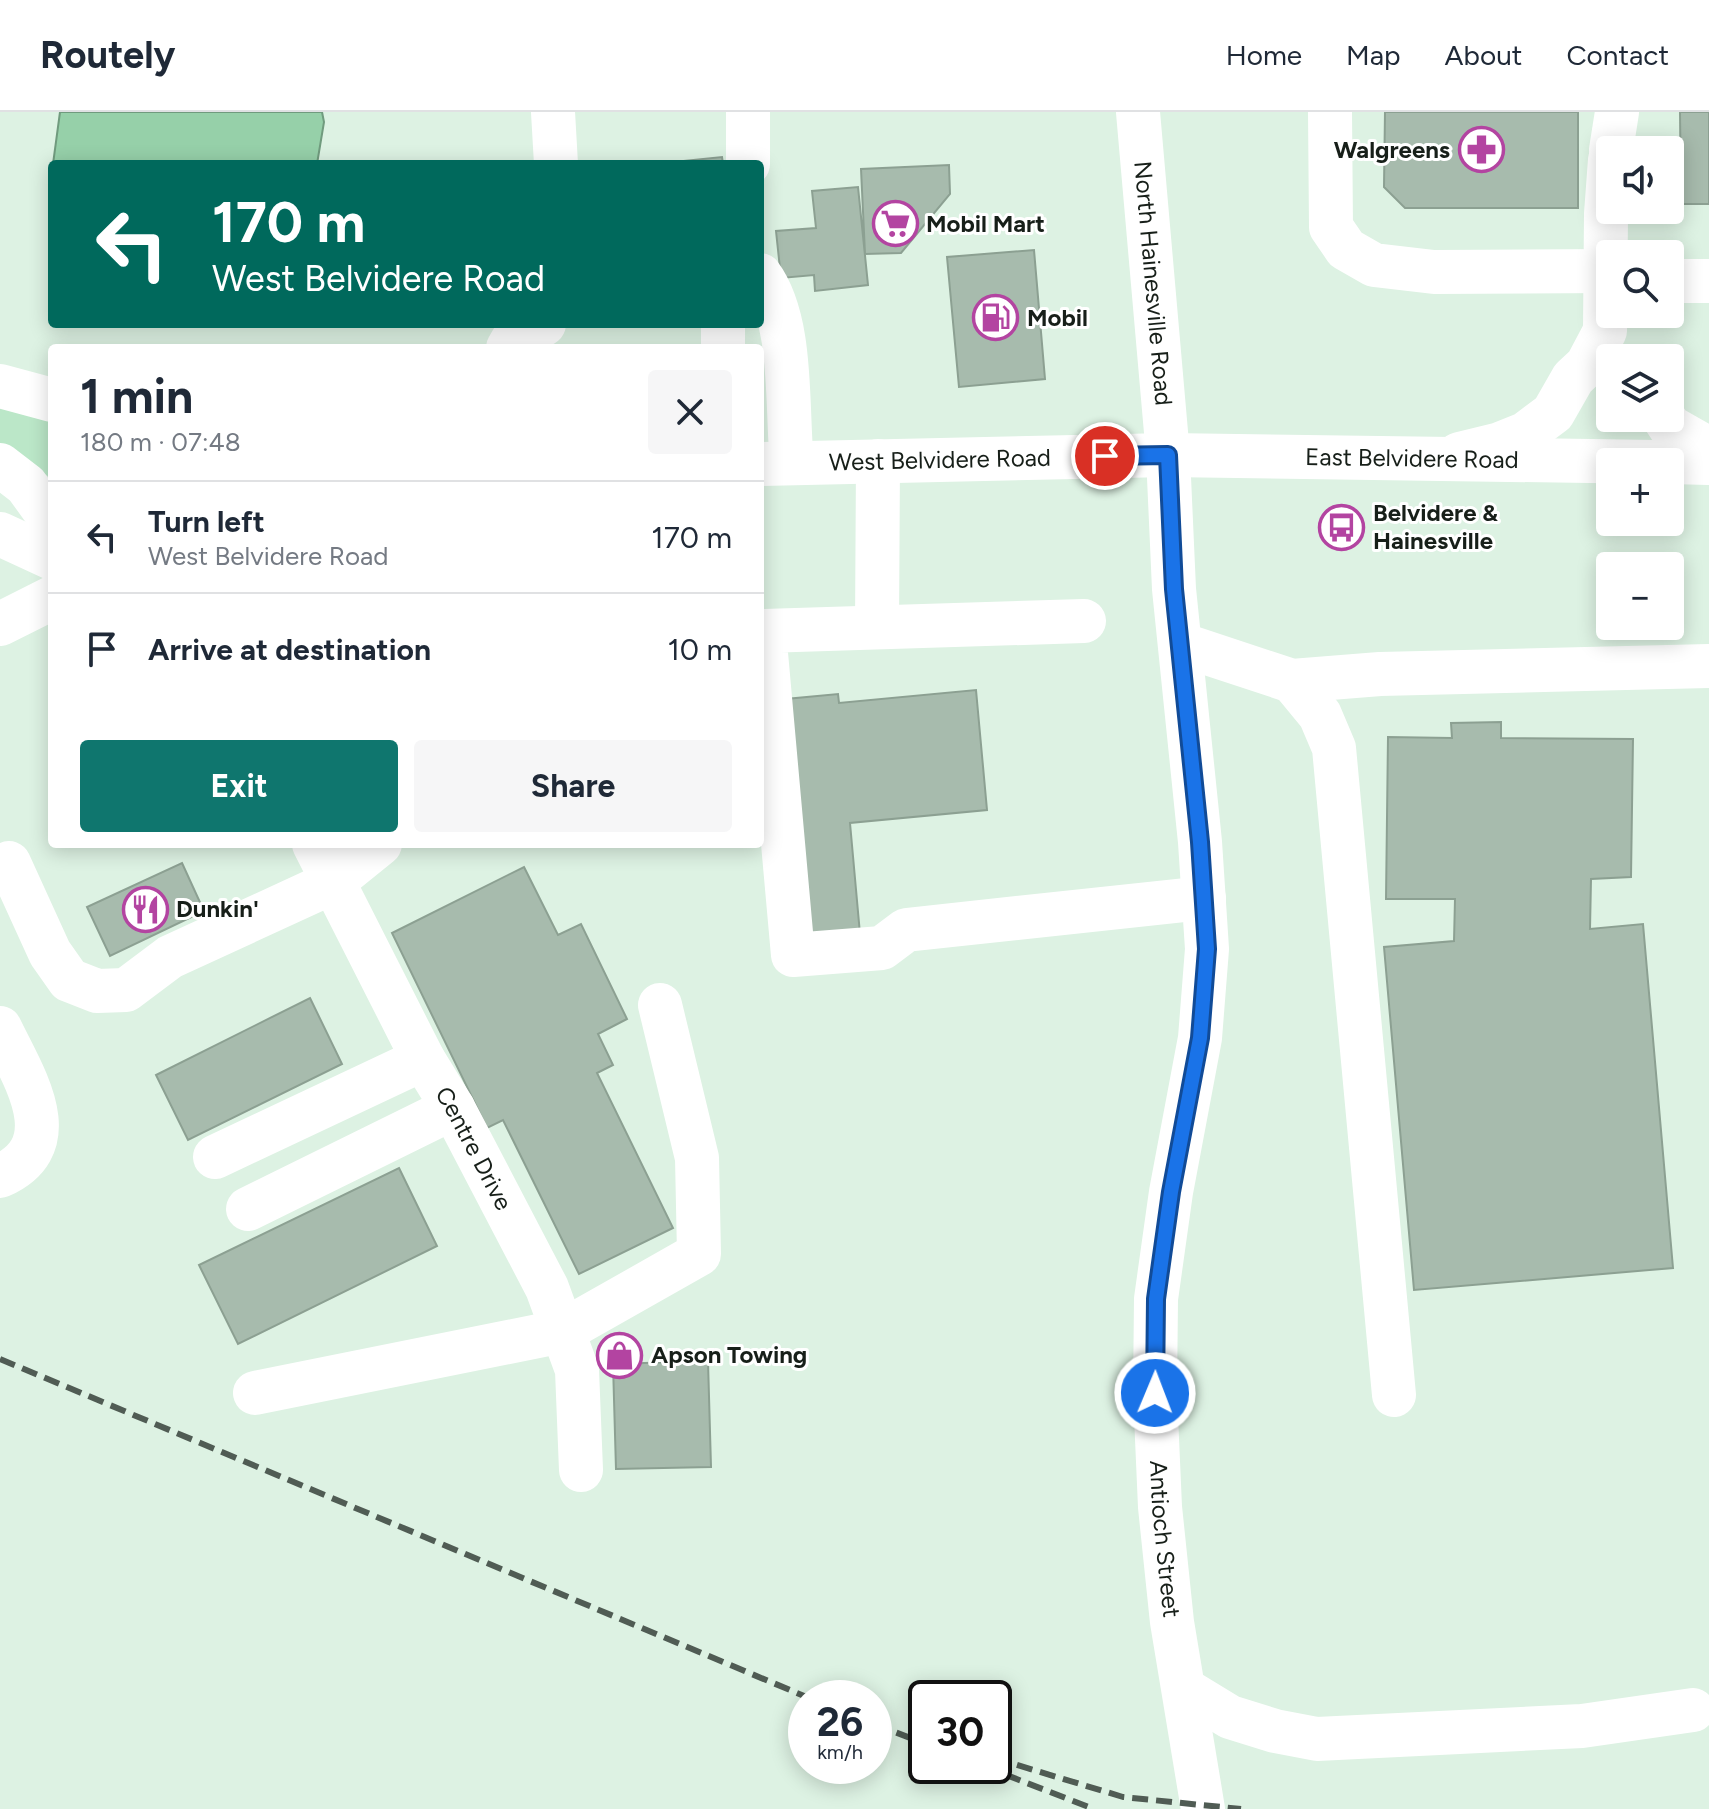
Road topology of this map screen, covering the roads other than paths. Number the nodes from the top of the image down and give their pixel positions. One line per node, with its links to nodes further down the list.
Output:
1 (553, 112): 6 (street)
2 (748, 112): 7 (street)
3 (1138, 112): 21 (street, North Hainesville Road)
4 (1330, 112): 9 (street)
5 (1610, 133): 8 (street)
6 (556, 160)
7 (748, 160)
8 (1608, 240)
9 (1596, 271)
10 (764, 281): 20 (street)
11 (1684, 281): 12 (street)
12 (1709, 281)
13 (536, 328): 14 (street)
14 (510, 344)
15 (1596, 357): 22 (street)
16 (0, 386): 17 (street)
17 (48, 399)
18 (1679, 432): 19 (street)
19 (1709, 449)
20 (770, 454): 23 (street, West Belvidere Road)
21 (1168, 455): 22 (street, East Belvidere Road); 23 (street, West Belvidere Road); 35 (street, Antioch Street)
22 (1413, 458): 24 (street, East Belvidere Road)
23 (897, 460): 34 (street)
24 (1596, 461)
25 (1684, 462): 26 (street)
26 (1709, 463)
27 (0, 465): 28 (street)
28 (48, 515)
29 (0, 534): 30 (street)
30 (48, 556)
31 (48, 600): 33 (street)
32 (1084, 621): 34 (street)
33 (0, 624)
34 (877, 627): 41 (street)
35 (1180, 644): 37 (street); 41 (street, Antioch Street)
36 (1709, 666): 37 (street)
37 (1292, 681): 51 (street)
38 (368, 848): 40 (street)
39 (9, 863): 40 (street)
40 (323, 863): 44 (street, Centre Drive)
41 (1204, 898): 53 (street, Antioch Street)
42 (660, 1005): 49 (street)
43 (0, 1028): 47 (street)
44 (423, 1059): 45 (street, Centre Drive); 46 (street)
45 (453, 1108): 48 (street); 49 (street, Centre Drive)
46 (215, 1157)
47 (0, 1176)
48 (248, 1209)
49 (563, 1331): 50 (street); 52 (street, Centre Drive)
50 (255, 1393)
51 (1394, 1395)
52 (581, 1470)
53 (1184, 1689): 54 (street); 55 (street, Antioch Street)
54 (1693, 1710)
55 (1203, 1809)

